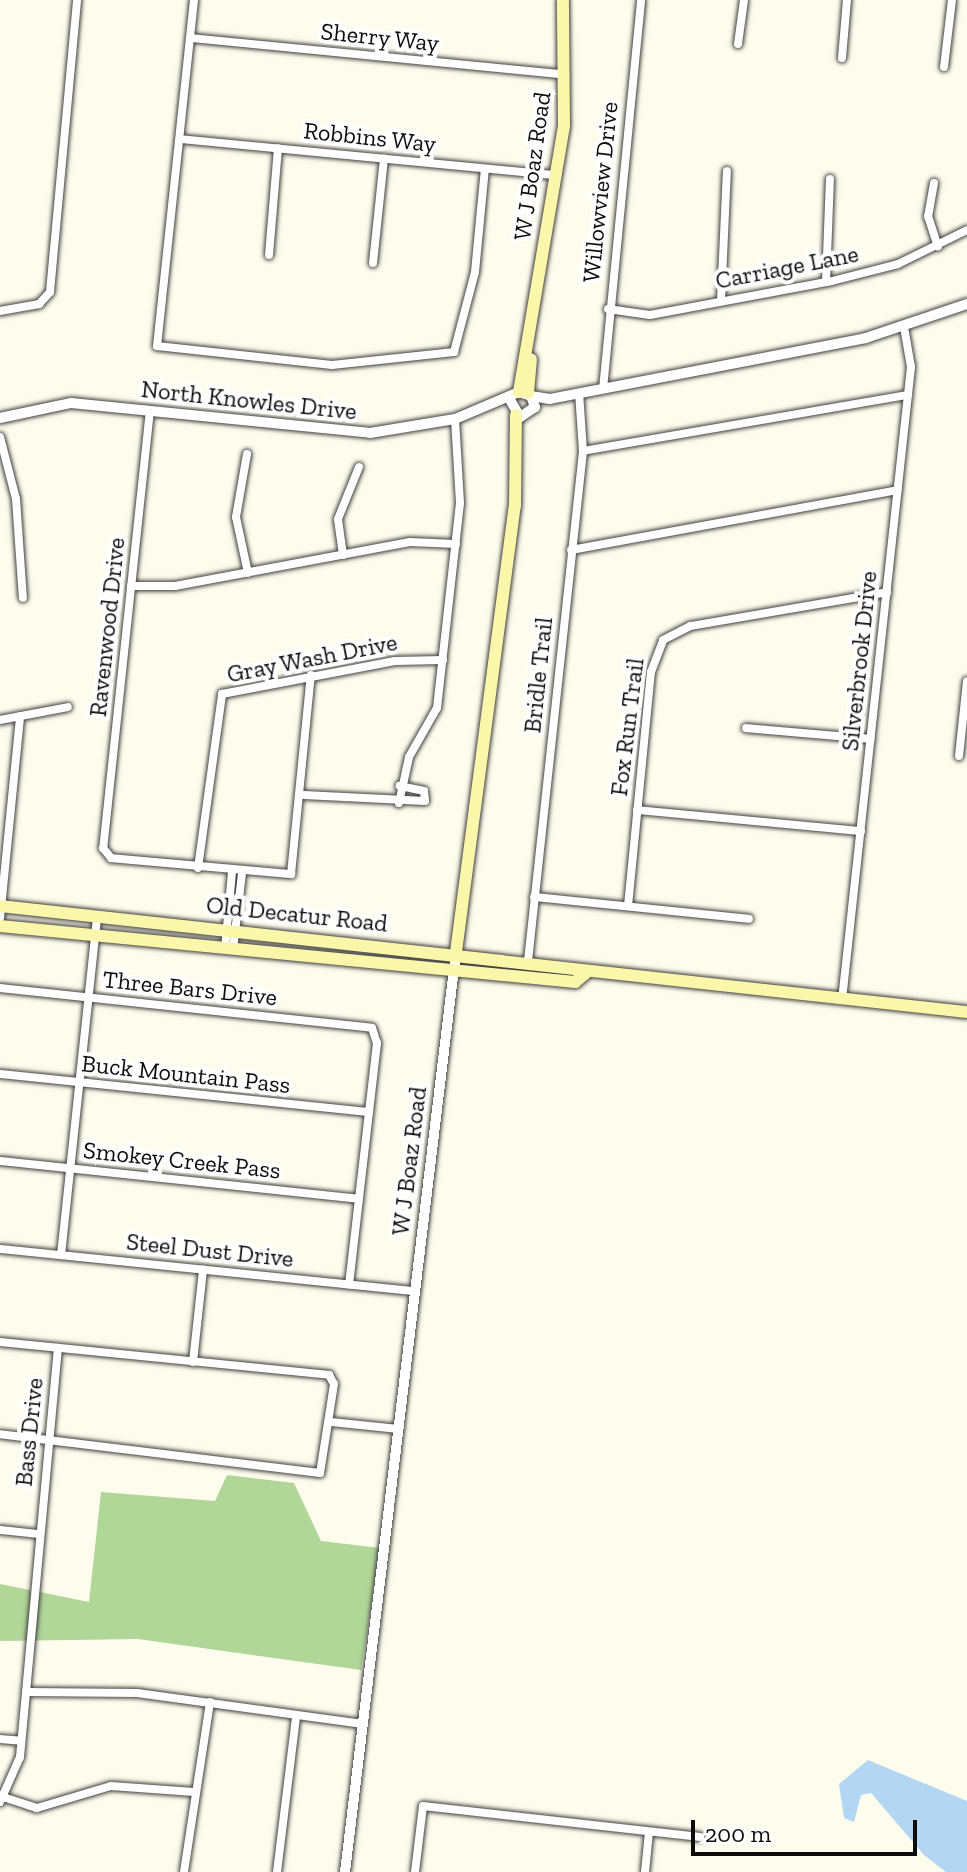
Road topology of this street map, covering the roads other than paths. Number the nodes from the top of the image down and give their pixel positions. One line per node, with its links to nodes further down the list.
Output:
1 (77, 0): 29 (street)
2 (194, 0): 8 (street)
3 (563, 0): 12 (main road, W J Boaz Road)
4 (641, 0): 28 (street, Willowview Drive)
5 (744, 0): 9 (street)
6 (847, 0): 10 (street)
7 (952, 0): 11 (street)
8 (191, 38): 12 (street, Sherry Way); 13 (street)
9 (738, 44)
10 (842, 58)
11 (944, 67)
12 (566, 75): 18 (main road, W J Boaz Road)
13 (180, 139): 14 (street, Robbins Way); 16 (street)
14 (278, 148): 15 (street, Robbins Way); 23 (street)
15 (384, 159): 16 (street, Robbins Way); 24 (street)
16 (485, 169): 18 (street, Robbins Way)
17 (727, 171): 26 (street)
18 (557, 175): 33 (main road, W J Boaz Road)
19 (830, 179): 25 (street)
20 (934, 183): 22 (street)
21 (967, 230): 22 (street, Carriage Lane)
22 (938, 246): 25 (street, Carriage Lane)
23 (269, 255)
24 (373, 263)
25 (826, 282): 26 (street, Carriage Lane)
26 (721, 301): 28 (street, Carriage Lane)
27 (967, 304): 30 (street)
28 (608, 309): 31 (street, Willowview Drive)
29 (0, 311)
30 (904, 327): 31 (street); 34 (street, Silverbrook Drive)
31 (603, 389): 32 (street)
32 (579, 393): 35 (street); 42 (street, Bridle Trail)
33 (522, 395): 35 (street); 36 (street, North Knowles Drive); 38 (street); 38 (street)
34 (908, 395): 42 (street); 45 (street, Silverbrook Drive)
35 (550, 399): 38 (street)
36 (494, 408): 38 (street); 40 (street, North Knowles Drive)
37 (150, 410): 39 (street, North Knowles Drive); 40 (street, North Knowles Drive); 50 (street, Ravenwood Drive)
38 (522, 414): 79 (main road, W J Boaz Road)
39 (0, 418)
40 (455, 419): 46 (street)
41 (0, 437): 52 (street)
42 (583, 451): 47 (street, Bridle Trail)
43 (247, 454): 49 (street)
44 (359, 467): 48 (street)
45 (898, 490): 47 (street); 51 (street, Silverbrook Drive)
46 (456, 544): 48 (street); 53 (street)
47 (571, 550): 70 (street, Bridle Trail)
48 (343, 555): 49 (street)
49 (248, 573): 50 (street)
50 (131, 586): 68 (street, Ravenwood Drive)
51 (887, 592): 61 (street, Silverbrook Drive); 66 (street, Fox Run Trail)
52 (23, 598)
53 (443, 660): 54 (street, Gray Wash Drive); 63 (street)
54 (311, 675): 64 (street); 68 (street, Gray Wash Drive)
55 (967, 681): 58 (street)
56 (68, 707): 57 (street)
57 (20, 716): 59 (street); 72 (street)
58 (965, 719): 62 (street)
59 (0, 720)
60 (746, 728): 61 (street)
61 (871, 739): 67 (street, Silverbrook Drive)
62 (959, 756)
63 (400, 786): 65 (street); 65 (street)
64 (304, 795): 65 (street); 69 (street)
65 (399, 803)
66 (637, 810): 67 (street); 71 (street, Fox Run Trail)
67 (861, 831): 85 (street, Silverbrook Drive)
68 (198, 868): 69 (street)
69 (237, 872): 76 (street)
70 (534, 897): 71 (street); 80 (street, Bridle Trail)
71 (628, 906): 74 (street)
72 (0, 910): 73 (main road, Old Decatur Road)
73 (97, 916): 76 (main road, Old Decatur Road); 77 (street)
74 (749, 919)
75 (0, 926): 77 (main road, Old Decatur Road)
76 (231, 929): 78 (street); 79 (main road, Old Decatur Road)
77 (95, 936): 78 (main road, Old Decatur Road); 84 (street)
78 (229, 949): 81 (main road, Old Decatur Road)
79 (456, 952): 80 (main road, Old Decatur Road); 81 (street, W J Boaz Road)
80 (528, 961): 82 (main road, Old Decatur Road)
81 (454, 970): 82 (main road, Old Decatur Road); 97 (street, W J Boaz Road)
82 (585, 974): 85 (main road, Old Decatur Road)
83 (0, 988): 84 (street, Three Bars Drive)
84 (88, 997): 88 (street); 89 (street, Three Bars Drive)
85 (842, 1001): 86 (main road, Old Decatur Road)
86 (967, 1012)
87 (0, 1074): 88 (street, Buck Mountain Pass)
88 (79, 1084): 89 (street, Buck Mountain Pass); 91 (street)
89 (369, 1112): 92 (street)
90 (0, 1161): 91 (street, Smokey Creek Pass)
91 (71, 1169): 92 (street, Smokey Creek Pass); 94 (street)
92 (359, 1199): 96 (street)
93 (0, 1249): 94 (street, Steel Dust Drive)
94 (61, 1255): 95 (street, Steel Dust Drive)
95 (203, 1270): 96 (street, Steel Dust Drive); 100 (street)
96 (349, 1284): 97 (street, Steel Dust Drive)
97 (416, 1291): 102 (street, W J Boaz Road)
98 (0, 1342): 99 (street)
99 (58, 1348): 100 (street); 104 (street, Bass Drive)
100 (193, 1362): 101 (street)
101 (331, 1422): 102 (street); 104 (street)
102 (399, 1429): 110 (street, W J Boaz Road)
103 (0, 1434): 104 (street)
104 (48, 1439): 106 (street, Bass Drive)
105 (0, 1530): 106 (street)
106 (38, 1534): 107 (street, Bass Drive)
107 (26, 1692): 108 (street); 112 (street, Bass Drive)
108 (210, 1702): 109 (street); 113 (street)
109 (296, 1717): 110 (street); 118 (street)
110 (363, 1724): 119 (street, W J Boaz Road)
111 (0, 1739): 112 (street)
112 (21, 1741): 114 (street, Bass Drive)
113 (194, 1792): 114 (street); 117 (street)
114 (1, 1800)
115 (649, 1832): 116 (street); 120 (street); 121 (street)
116 (700, 1837)
117 (184, 1872)
118 (277, 1872)
119 (345, 1872)
120 (415, 1872)
121 (645, 1872)

